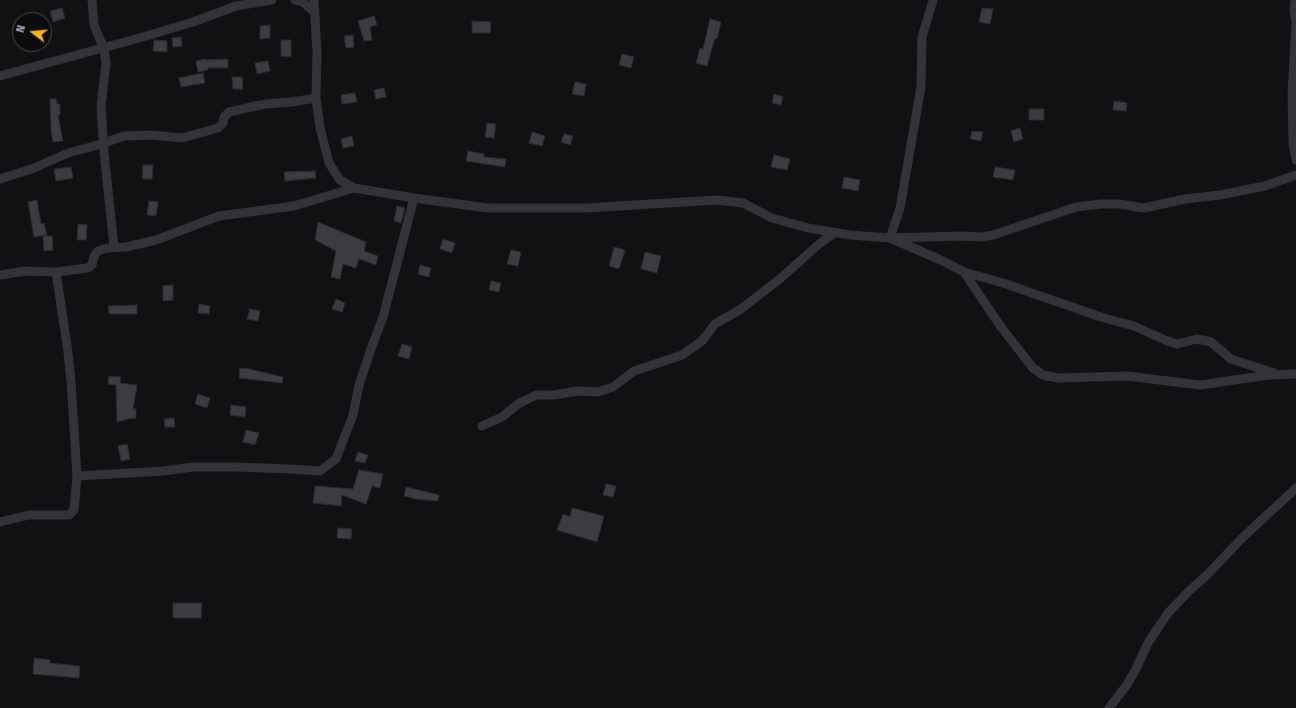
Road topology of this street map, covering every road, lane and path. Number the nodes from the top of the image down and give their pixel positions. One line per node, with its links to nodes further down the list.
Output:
1 (92, 0): 8 (street)
2 (272, 0): 8 (street)
3 (295, 0): 7 (street)
4 (314, 0): 7 (street)
5 (933, 0): 18 (street)
6 (1295, 0): 12 (street)
7 (314, 12): 10 (street)
8 (104, 49): 9 (street); 11 (street)
9 (0, 76)
10 (316, 98): 11 (street); 15 (street)
11 (104, 143): 14 (street); 19 (street)
12 (1296, 160)
13 (1296, 175): 18 (street)
14 (0, 179)
15 (354, 188): 16 (street); 19 (street)
16 (414, 198): 17 (street); 26 (street)
17 (834, 232): 18 (street); 25 (street)
18 (890, 238): 21 (street)
19 (114, 247): 20 (street)
20 (56, 272): 22 (street); 26 (street)
21 (964, 272): 24 (street); 24 (street)
22 (0, 275)
23 (1296, 374): 24 (street)
24 (1282, 375)
25 (482, 426)
26 (76, 476): 28 (street)
27 (1296, 488): 29 (street)
28 (0, 522)
29 (1109, 708)

